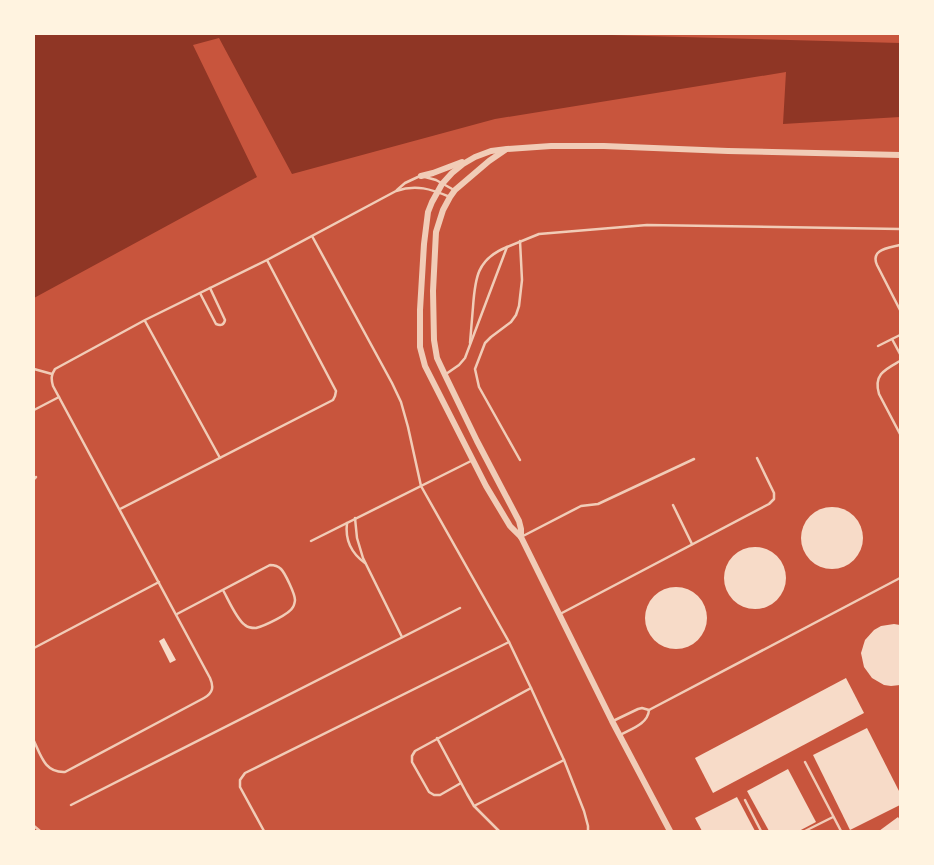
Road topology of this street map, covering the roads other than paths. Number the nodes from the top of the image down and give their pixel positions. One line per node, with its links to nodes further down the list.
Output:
1 (507, 149): 2 (street); 3 (street); 6 (street)
2 (900, 156)
3 (475, 157): 4 (street); 5 (street)
4 (421, 176): 5 (lane); 7 (lane)
5 (442, 184): 6 (lane); 8 (street)
6 (455, 190): 9 (street)
7 (396, 191): 8 (lane); 11 (lane)
8 (437, 192): 9 (lane); 29 (street)
9 (450, 197): 28 (street)
10 (900, 229): 12 (lane)
11 (312, 236): 15 (lane); 40 (lane)
12 (520, 241): 14 (lane); 39 (lane)
13 (900, 245): 18 (lane)
14 (507, 247): 23 (lane); 23 (lane)
15 (267, 260): 16 (lane); 35 (lane)
16 (210, 288): 17 (lane); 17 (lane)
17 (200, 293): 19 (lane)
18 (900, 310)
19 (145, 320): 27 (lane); 35 (lane)
20 (900, 335): 21 (lane)
21 (892, 339): 22 (lane); 24 (lane)
22 (878, 346)
23 (470, 347): 28 (lane)
24 (900, 354)
25 (900, 361): 32 (lane)
26 (34, 368): 27 (lane)
27 (52, 374): 30 (lane)
28 (445, 375): 29 (street); 33 (street)
29 (433, 382): 34 (street)
30 (59, 397): 31 (lane); 42 (lane)
31 (34, 410)
32 (900, 434)
33 (477, 441): 34 (street); 45 (street)
34 (466, 447): 38 (street)
35 (220, 458): 42 (lane)
36 (757, 458): 47 (lane)
37 (694, 459): 45 (lane)
38 (472, 460): 40 (lane); 45 (street)
39 (520, 460)
40 (421, 486): 43 (lane); 56 (lane)
41 (673, 505): 47 (lane)
42 (120, 509): 50 (lane)
43 (355, 518): 44 (lane); 48 (lane)
44 (347, 522): 46 (lane); 48 (lane)
45 (521, 537): 54 (street)
46 (311, 541)
47 (692, 544): 54 (lane)
48 (366, 564): 55 (lane)
49 (900, 578): 59 (lane)
50 (159, 582): 53 (lane); 57 (lane)
51 (223, 590): 51 (lane); 53 (lane)
52 (460, 608): 55 (lane)
53 (176, 614): 63 (lane)
54 (559, 615): 60 (street)
55 (402, 638): 68 (lane)
56 (509, 642): 58 (lane); 73 (lane)
57 (34, 648)
58 (531, 688): 62 (lane); 64 (lane)
59 (649, 710): 60 (lane); 61 (lane)
60 (612, 721): 61 (street)
61 (620, 735): 76 (street)
62 (438, 738): 66 (lane); 66 (lane)
63 (34, 740)
64 (564, 760): 69 (lane); 75 (lane)
65 (806, 762): 70 (lane)
66 (461, 783): 69 (lane)
67 (745, 800): 77 (lane)
68 (71, 804)
69 (474, 806): 74 (lane)
70 (833, 817): 78 (lane); 79 (lane)
71 (34, 826): 72 (lane)
72 (40, 831)
73 (264, 831)
74 (499, 831)
75 (588, 831)
76 (670, 831)
77 (761, 831)
78 (805, 831)
79 (841, 831)

